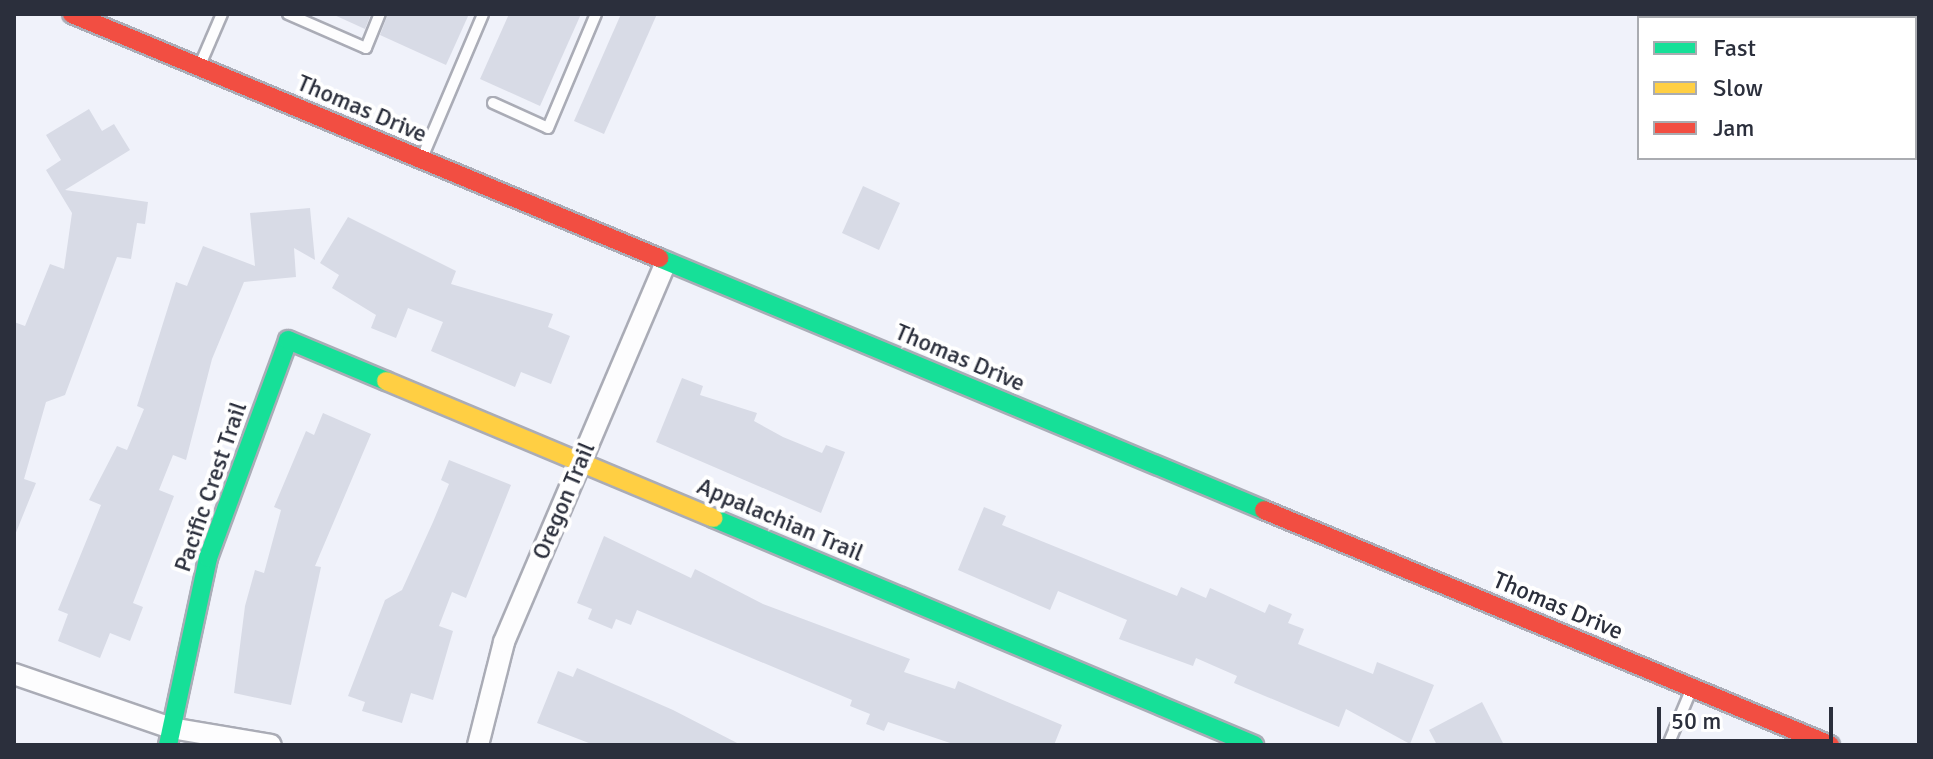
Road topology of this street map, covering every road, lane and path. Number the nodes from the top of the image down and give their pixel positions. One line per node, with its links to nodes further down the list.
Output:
1 (72, 14): 7 (street, Thomas Drive)
2 (222, 14): 7 (lane)
3 (288, 14): 4 (lane)
4 (380, 14)
5 (483, 14): 9 (lane)
6 (596, 14): 8 (lane)
7 (199, 67): 9 (street, Thomas Drive)
8 (493, 103)
9 (421, 160): 10 (street, Thomas Drive)
10 (666, 262): 12 (street, Oregon Trail); 14 (street, Thomas Drive)
11 (288, 340): 12 (street, Appalachian Trail); 15 (street, Pacific Crest Trail)
12 (580, 462): 17 (street, Oregon Trail); 18 (street, Appalachian Trail)
13 (14, 674): 15 (street)
14 (1692, 688): 19 (lane); 20 (street, Thomas Drive)
15 (169, 737): 16 (street)
16 (271, 745)
17 (478, 745)
18 (1254, 745)
19 (1668, 745)
20 (1830, 745)

